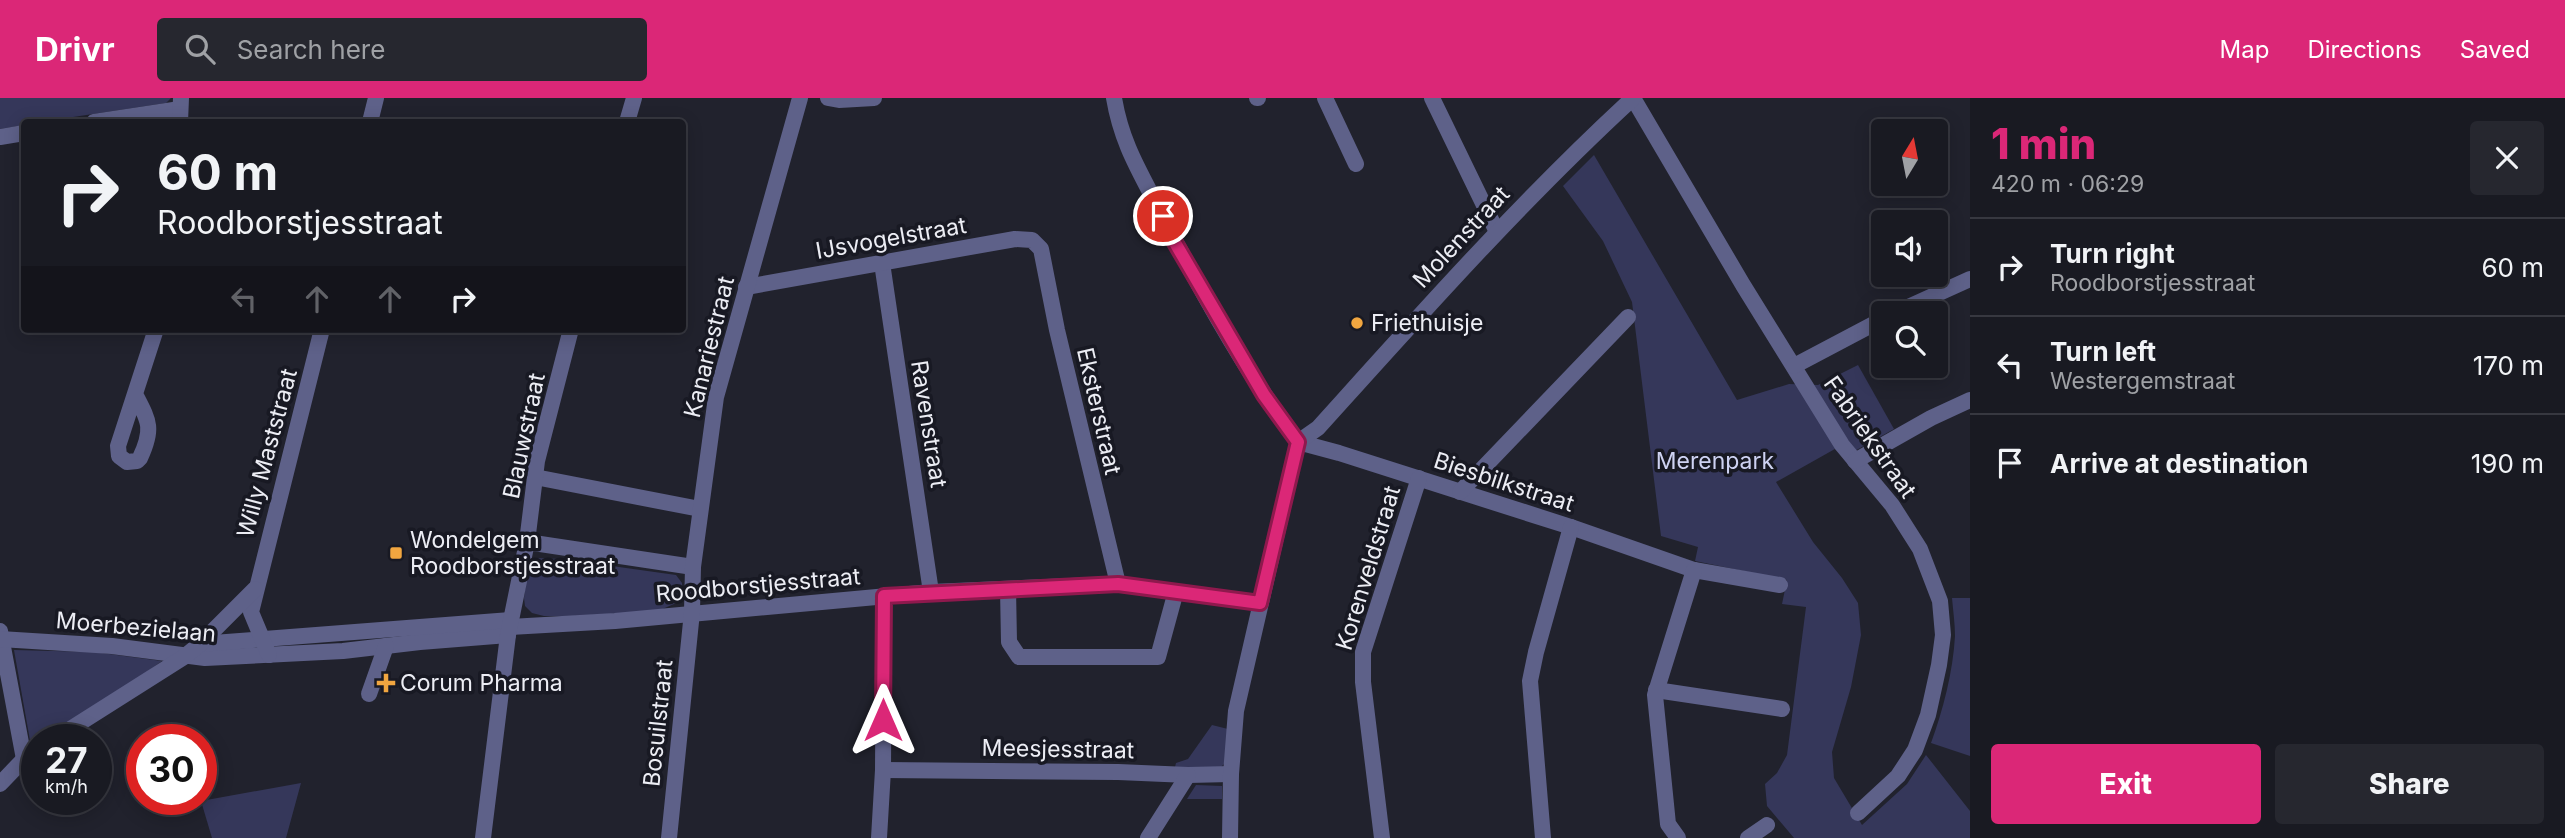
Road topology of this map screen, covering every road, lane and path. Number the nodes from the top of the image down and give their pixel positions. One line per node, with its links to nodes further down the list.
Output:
1 (376, 98): 12 (street)
2 (634, 98): 13 (street)
3 (800, 98): 21 (street, Kanariestraat)
4 (828, 98): 5 (street)
5 (873, 98)
6 (1114, 98): 31 (street)
7 (1325, 98): 16 (street)
8 (1432, 98): 17 (street)
9 (1633, 98): 17 (street, Molenstraat); 28 (street, Fabriekstraat)
10 (180, 110): 11 (street)
11 (116, 119)
12 (371, 119)
13 (628, 119)
14 (21, 134): 15 (street)
15 (0, 137)
16 (1356, 164)
17 (1497, 232): 31 (street, Molenstraat)
18 (1041, 248): 19 (street, IJsvogelstraat); 41 (street, Eksterstraat)
19 (882, 264): 21 (street, IJsvogelstraat); 46 (street, Ravenstraat)
20 (1970, 279): 22 (street)
21 (746, 286): 36 (street, Kanariestraat)
22 (1921, 301)
23 (1628, 317): 35 (street)
24 (1871, 325): 28 (street)
25 (155, 333): 29 (street)
26 (321, 333): 43 (street, Willy Maststraat)
27 (570, 333): 33 (street, Blauwstraat)
28 (1794, 366): 32 (street, Fabriekstraat)
29 (135, 394)
30 (1969, 403): 32 (street)
31 (1298, 442): 34 (street, Biesbilkstraat); 48 (street)
32 (1855, 461): 67 (street, Fabriekstraat)
33 (535, 477): 36 (street); 38 (street, Blauwstraat)
34 (1419, 478): 35 (street, Biesbilkstraat); 74 (street, Korenveldstraat)
35 (1460, 492): 37 (street, Biesbilkstraat)
36 (700, 509): 39 (street, Kanariestraat)
37 (1571, 527): 40 (street, Biesbilkstraat); 75 (street)
38 (527, 542): 39 (street); 50 (street, Blauwstraat)
39 (693, 567): 49 (street, Kanariestraat)
40 (1694, 570): 42 (street, Biesbilkstraat); 57 (street)
41 (1118, 584): 44 (street, Roodborstjesstraat); 45 (street, Roodborstjesstraat)
42 (1780, 585)
43 (255, 589): 52 (street, Willy Maststraat); 53 (street)
44 (1008, 589): 45 (street); 46 (street, Roodborstjesstraat)
45 (1176, 591): 48 (street, Roodborstjesstraat)
46 (931, 592): 47 (street, Roodborstjesstraat)
47 (884, 596): 49 (street, Roodborstjesstraat); 63 (street)
48 (1260, 603): 64 (street)
49 (692, 612): 50 (street, Roodborstjesstraat); 70 (street, Bosuilstraat)
50 (510, 627): 52 (street, Roodborstjesstraat); 54 (street, Roodborstjesstraat); 69 (street, Blauwstraat)
51 (0, 636): 56 (street, Moerbezielaan); 60 (street)
52 (262, 639): 53 (street, Roodborstjesstraat); 55 (street, Willy Maststraat)
53 (200, 644): 56 (street)
54 (386, 646): 55 (street, Roodborstjesstraat); 58 (street)
55 (269, 655): 56 (street, Moerbezielaan)
56 (184, 657): 61 (street)
57 (1656, 690): 59 (street); 76 (street)
58 (369, 694)
59 (1782, 709)
60 (22, 724)
61 (78, 724)
62 (21, 763): 66 (street)
63 (883, 770): 65 (street, Meesjesstraat); 71 (street)
64 (1231, 774): 65 (street, Meesjesstraat); 73 (street)
65 (1188, 775): 72 (street)
66 (0, 783)
67 (1857, 813)
68 (1767, 825): 77 (street)
69 (483, 838)
70 (669, 838)
71 (879, 838)
72 (1148, 838)
73 (1230, 838)
74 (1382, 838)
75 (1543, 838)
76 (1678, 838)
77 (1748, 838)

